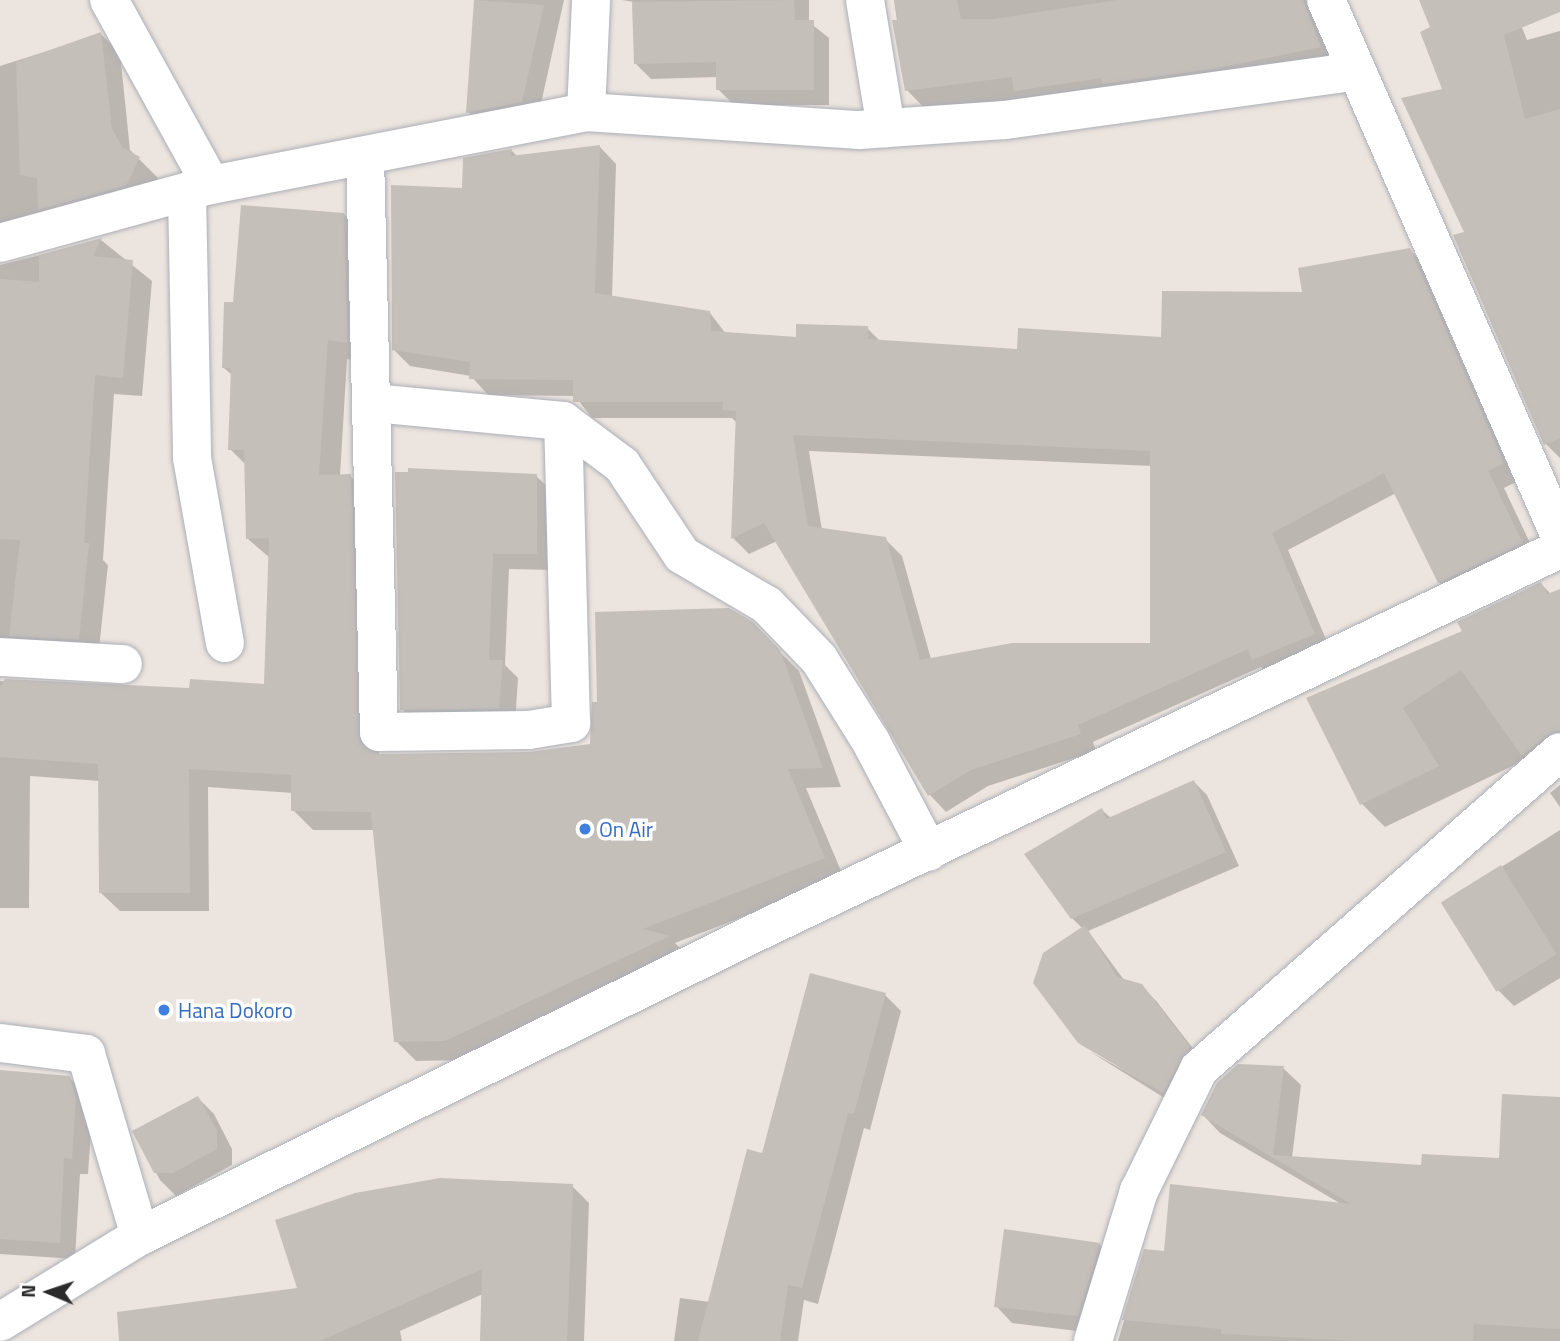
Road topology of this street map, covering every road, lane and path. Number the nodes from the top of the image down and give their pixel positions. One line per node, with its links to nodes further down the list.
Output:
1 (110, 0): 9 (street)
2 (591, 0): 6 (street)
3 (865, 0): 7 (street)
4 (1326, 0): 5 (street)
5 (1357, 71): 7 (street); 13 (street)
6 (586, 112): 7 (street); 8 (street)
7 (886, 128)
8 (365, 156): 9 (street); 11 (street)
9 (199, 189): 10 (street); 15 (street)
10 (0, 243)
11 (372, 403): 12 (street); 12 (street)
12 (563, 421): 19 (street)
13 (1560, 536)
14 (1560, 549): 19 (street)
15 (225, 643)
16 (0, 657): 17 (street)
17 (123, 664)
18 (1560, 752): 23 (street)
19 (929, 852): 21 (street)
20 (0, 1043): 21 (street)
21 (140, 1236): 22 (street)
22 (0, 1322)
23 (1093, 1341)

